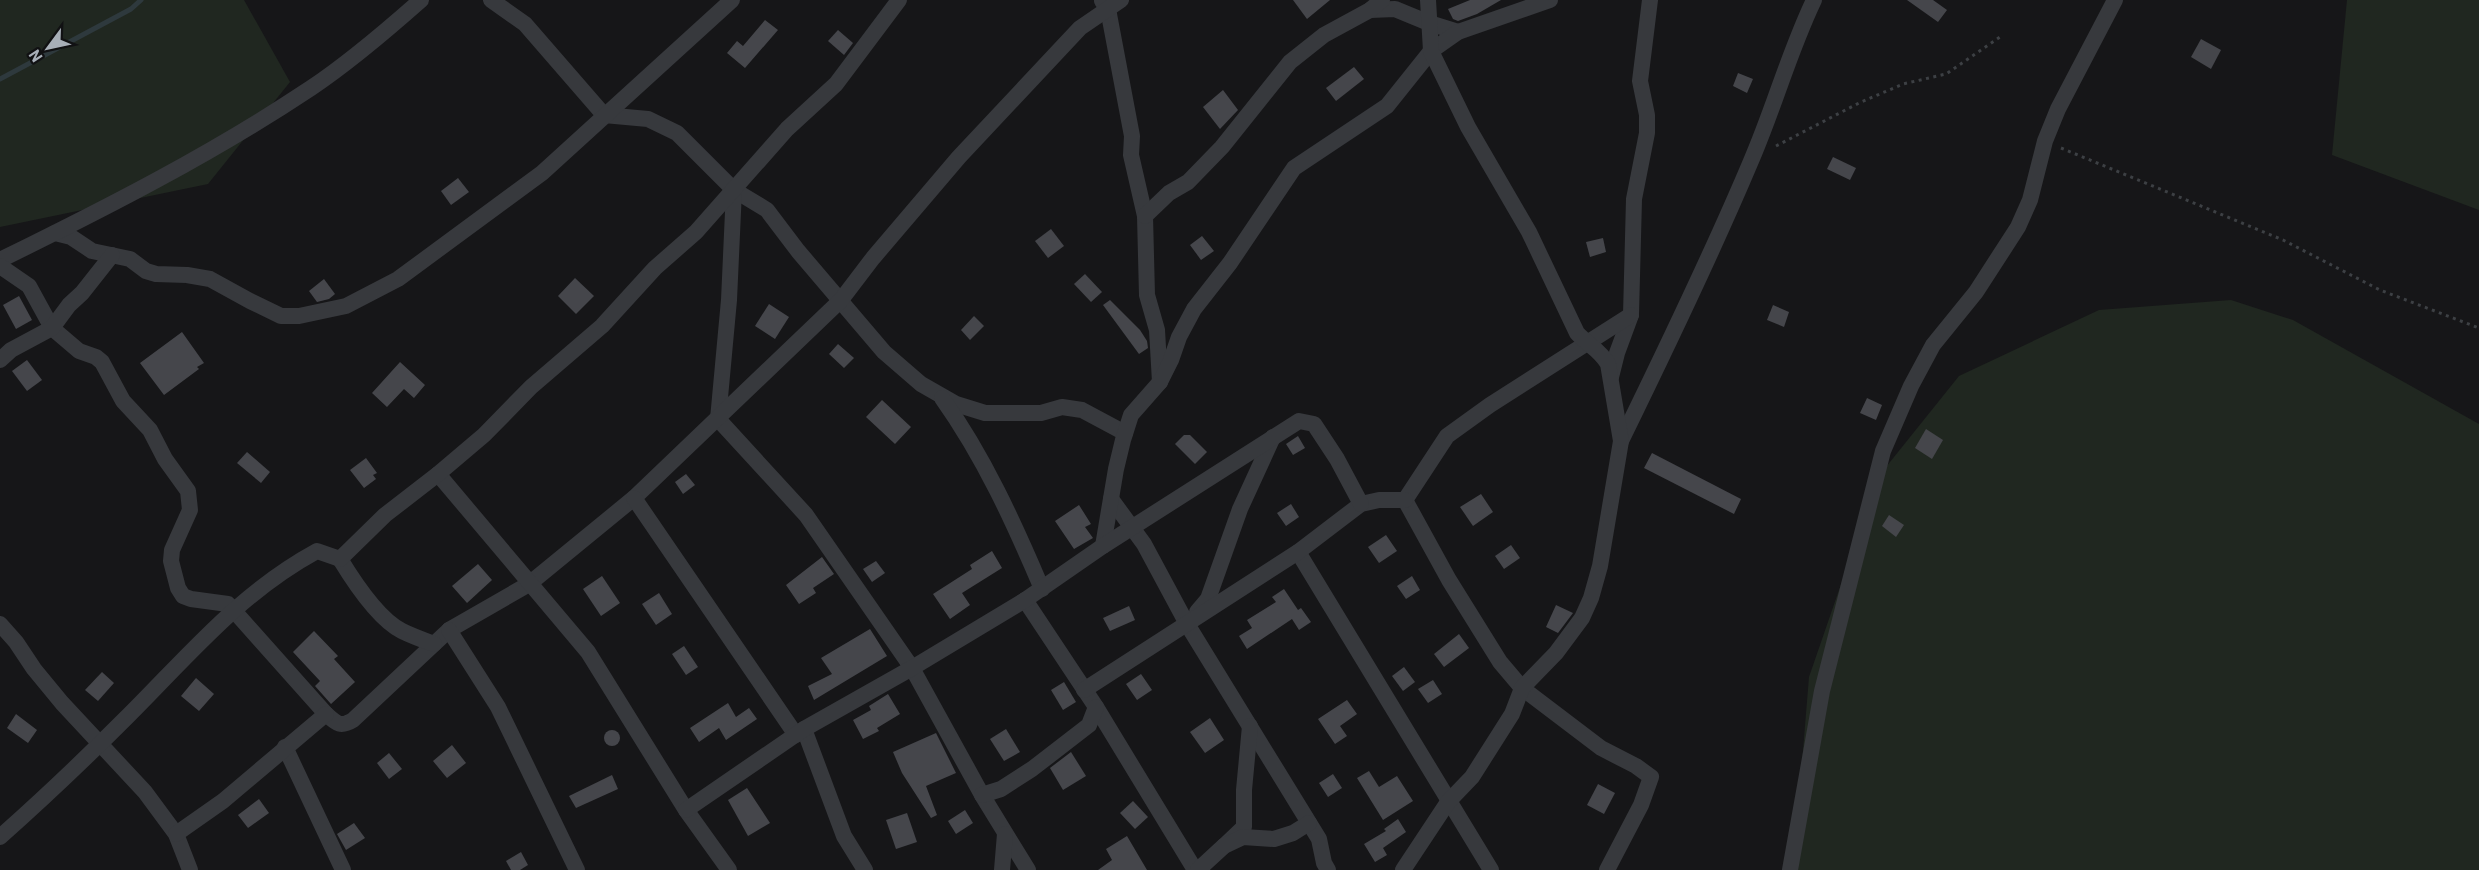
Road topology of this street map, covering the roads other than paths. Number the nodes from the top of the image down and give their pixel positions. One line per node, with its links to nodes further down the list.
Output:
1 (421, 0): 18 (street)
2 (491, 0): 15 (street)
3 (732, 0): 15 (street)
4 (899, 0): 16 (street)
5 (1428, 0): 12 (street)
6 (1550, 0): 13 (street)
7 (1650, 0): 23 (street)
8 (1814, 0): 33 (street)
9 (2115, 0): 80 (street)
10 (1110, 3): 17 (street); 22 (street)
11 (1376, 5): 12 (street); 17 (street)
12 (1429, 23): 13 (street); 14 (street)
13 (1458, 32): 14 (street)
14 (1431, 51): 25 (street); 28 (street)
15 (604, 115): 16 (street); 19 (street)
16 (734, 190): 22 (street); 30 (street); 34 (street)
17 (1145, 216): 28 (street)
18 (55, 233): 19 (street); 20 (street)
19 (112, 255): 24 (street)
20 (0, 260)
21 (0, 266): 24 (street)
22 (841, 300): 29 (street); 30 (street)
23 (1631, 315): 25 (street); 27 (street)
24 (52, 328): 26 (street); 46 (street)
25 (1586, 343): 27 (street); 37 (street)
26 (0, 360)
27 (1611, 378): 33 (street)
28 (1160, 382): 31 (street)
29 (940, 395): 31 (street); 44 (street)
30 (718, 419): 35 (street); 51 (street)
31 (1125, 433): 36 (street)
32 (1273, 437): 38 (street); 39 (street); 48 (street)
33 (1621, 441): 52 (street)
34 (438, 474): 42 (street); 43 (street)
35 (634, 498): 43 (street); 57 (street)
36 (1111, 499): 39 (street); 40 (street)
37 (1405, 500): 38 (street); 52 (street)
38 (1361, 504): 41 (street)
39 (1133, 527): 40 (street); 48 (street)
40 (1103, 546): 44 (street)
41 (1298, 552): 48 (street); 61 (street)
42 (340, 559): 46 (street); 50 (street)
43 (529, 584): 49 (street); 62 (street)
44 (1042, 588): 45 (street)
45 (1025, 600): 51 (street); 53 (street)
46 (235, 609): 55 (street); 58 (street)
47 (0, 624): 58 (street)
48 (1187, 624): 53 (street); 56 (street)
49 (449, 630): 50 (street); 70 (street)
50 (434, 644): 55 (street)
51 (912, 668): 57 (street); 60 (street)
52 (1522, 688): 61 (street); 79 (street)
53 (1084, 690): 54 (street)
54 (1096, 707): 60 (street); 75 (street)
55 (326, 714): 59 (street)
56 (1250, 726): 63 (street); 67 (street)
57 (800, 732): 62 (street); 72 (street)
58 (100, 742): 64 (street); 66 (street)
59 (285, 747): 64 (street); 69 (street)
60 (982, 795): 65 (street)
61 (1448, 802): 77 (street); 78 (street)
62 (686, 810): 71 (street)
63 (1309, 823): 67 (street); 76 (street)
64 (176, 834): 68 (street)
65 (1005, 834): 73 (street); 74 (street)
66 (0, 837)
67 (1224, 846): 75 (street)
68 (190, 870)
69 (343, 870)
70 (577, 870)
71 (729, 870)
72 (865, 870)
73 (1002, 870)
74 (1028, 870)
75 (1196, 870)
76 (1328, 870)
77 (1403, 870)
78 (1491, 870)
79 (1607, 870)
80 (1790, 870)

